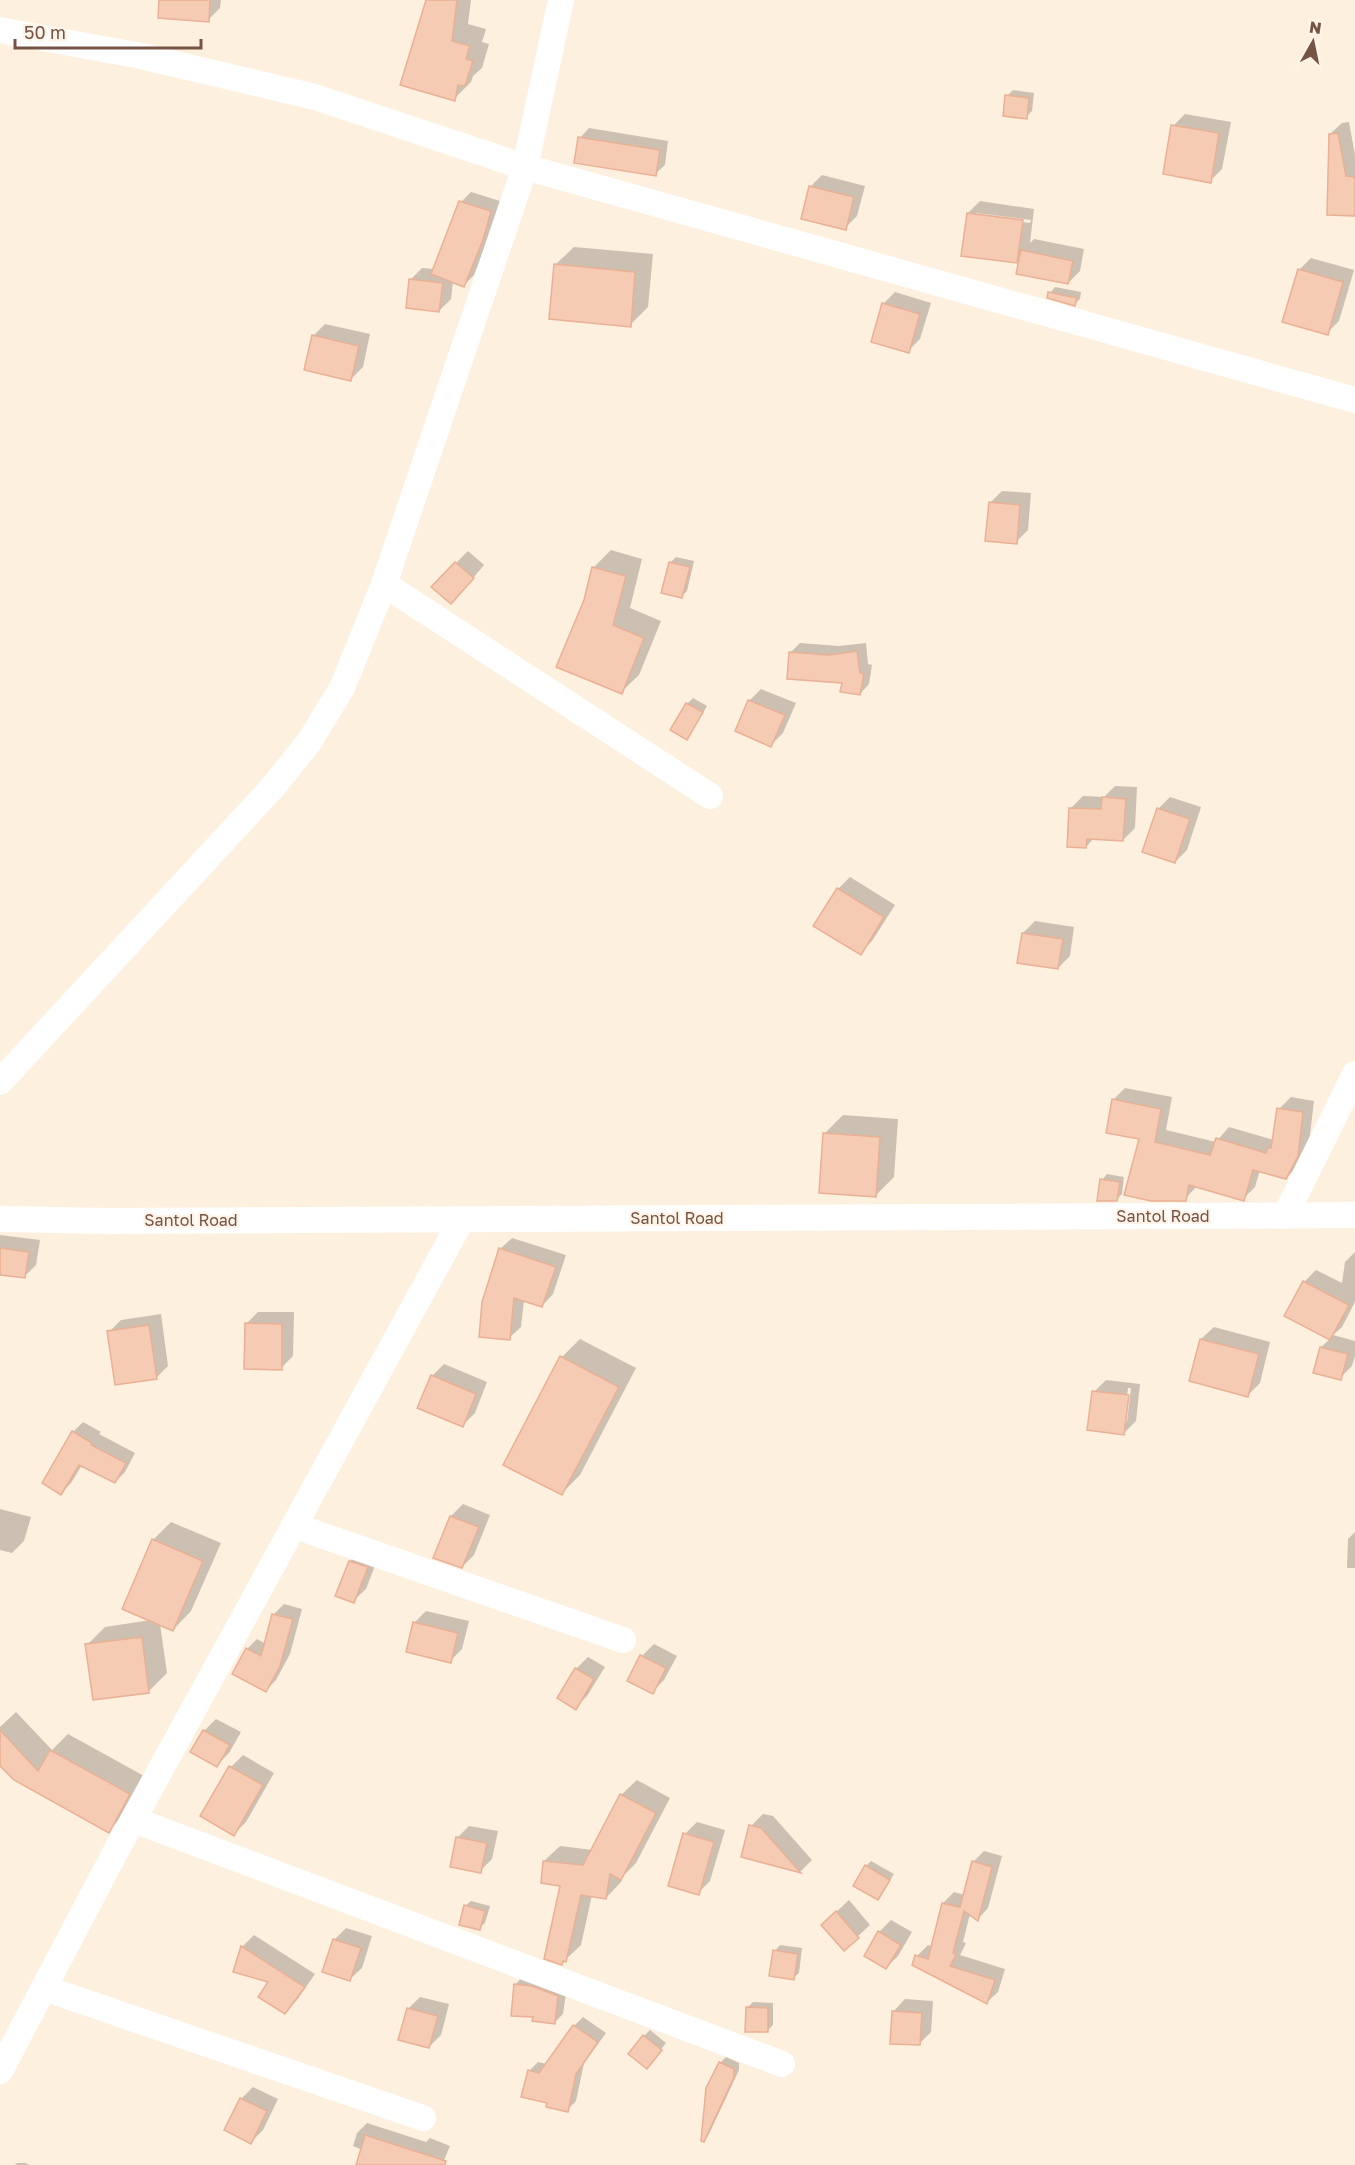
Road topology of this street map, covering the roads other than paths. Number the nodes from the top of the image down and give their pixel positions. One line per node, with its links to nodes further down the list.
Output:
1 (561, 0): 3 (street)
2 (0, 30): 3 (street)
3 (525, 167): 4 (street); 5 (street)
4 (1355, 399)
5 (384, 584): 6 (street); 8 (street)
6 (710, 796)
7 (1355, 1074): 10 (street)
8 (0, 1082)
9 (1355, 1215): 10 (street, Santol Road)
10 (1285, 1216): 12 (street, Santol Road)
11 (0, 1219): 12 (street, Santol Road)
12 (462, 1219): 13 (street)
13 (295, 1526): 14 (street); 15 (street)
14 (623, 1640)
15 (134, 1820): 16 (street); 17 (street)
16 (44, 1988): 18 (street); 19 (street)
17 (782, 2064)
18 (0, 2071)
19 (423, 2118)

